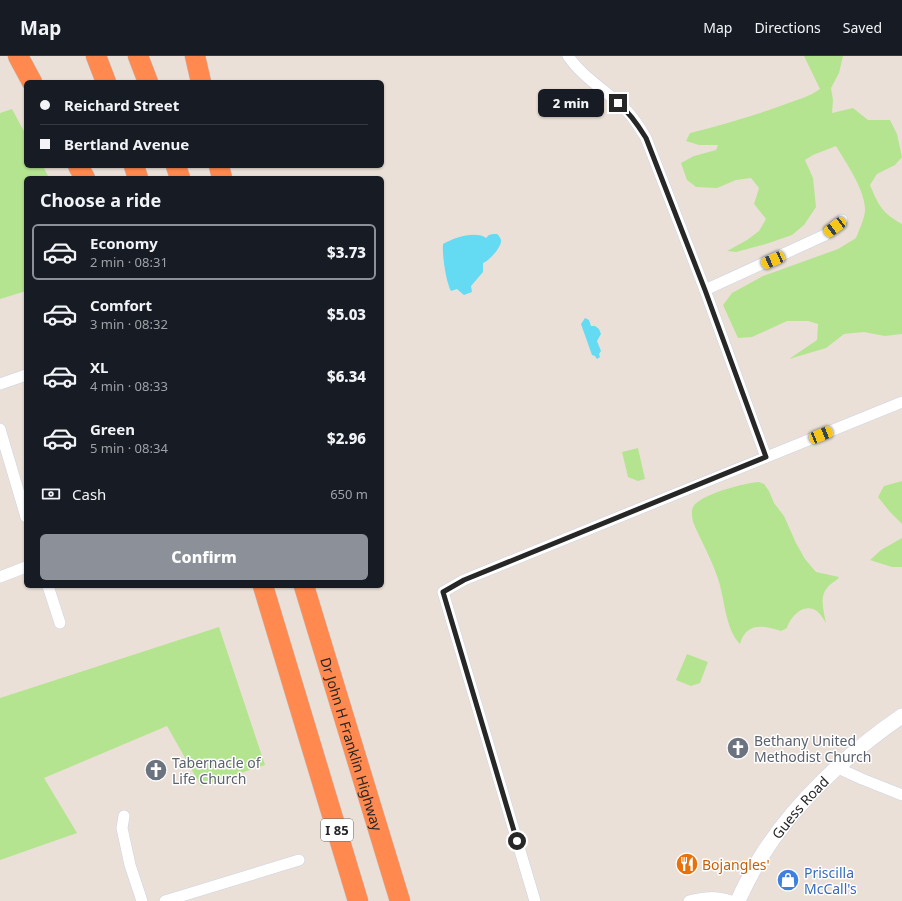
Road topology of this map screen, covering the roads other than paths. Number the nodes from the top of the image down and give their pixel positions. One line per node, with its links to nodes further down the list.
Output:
1 (18, 56): 6 (highway)
2 (96, 56): 7 (highway)
3 (138, 56): 8 (highway)
4 (195, 56): 9 (highway)
5 (568, 56): 11 (street)
6 (31, 80)
7 (105, 80)
8 (147, 80)
9 (201, 80)
10 (842, 220): 11 (street)
11 (705, 290): 16 (street)
12 (24, 376): 13 (street)
13 (0, 384)
14 (902, 402): 16 (street)
15 (0, 429): 17 (street)
16 (766, 457): 33 (street)
17 (24, 510)
18 (24, 568): 19 (street)
19 (0, 577)
20 (49, 588): 23 (street)
21 (264, 588): 31 (highway, I 85)
22 (305, 588): 32 (highway, Dr John H Franklin Highway)
23 (60, 623)
24 (902, 716): 25 (main road, Guess Road)
25 (838, 768): 26 (street); 36 (main road, Guess Road)
26 (902, 795)
27 (124, 816): 29 (street)
28 (299, 860): 30 (street)
29 (142, 901)
30 (165, 901)
31 (358, 901)
32 (400, 901)
33 (535, 901)
34 (689, 901): 35 (street)
35 (731, 901)
36 (738, 901)

